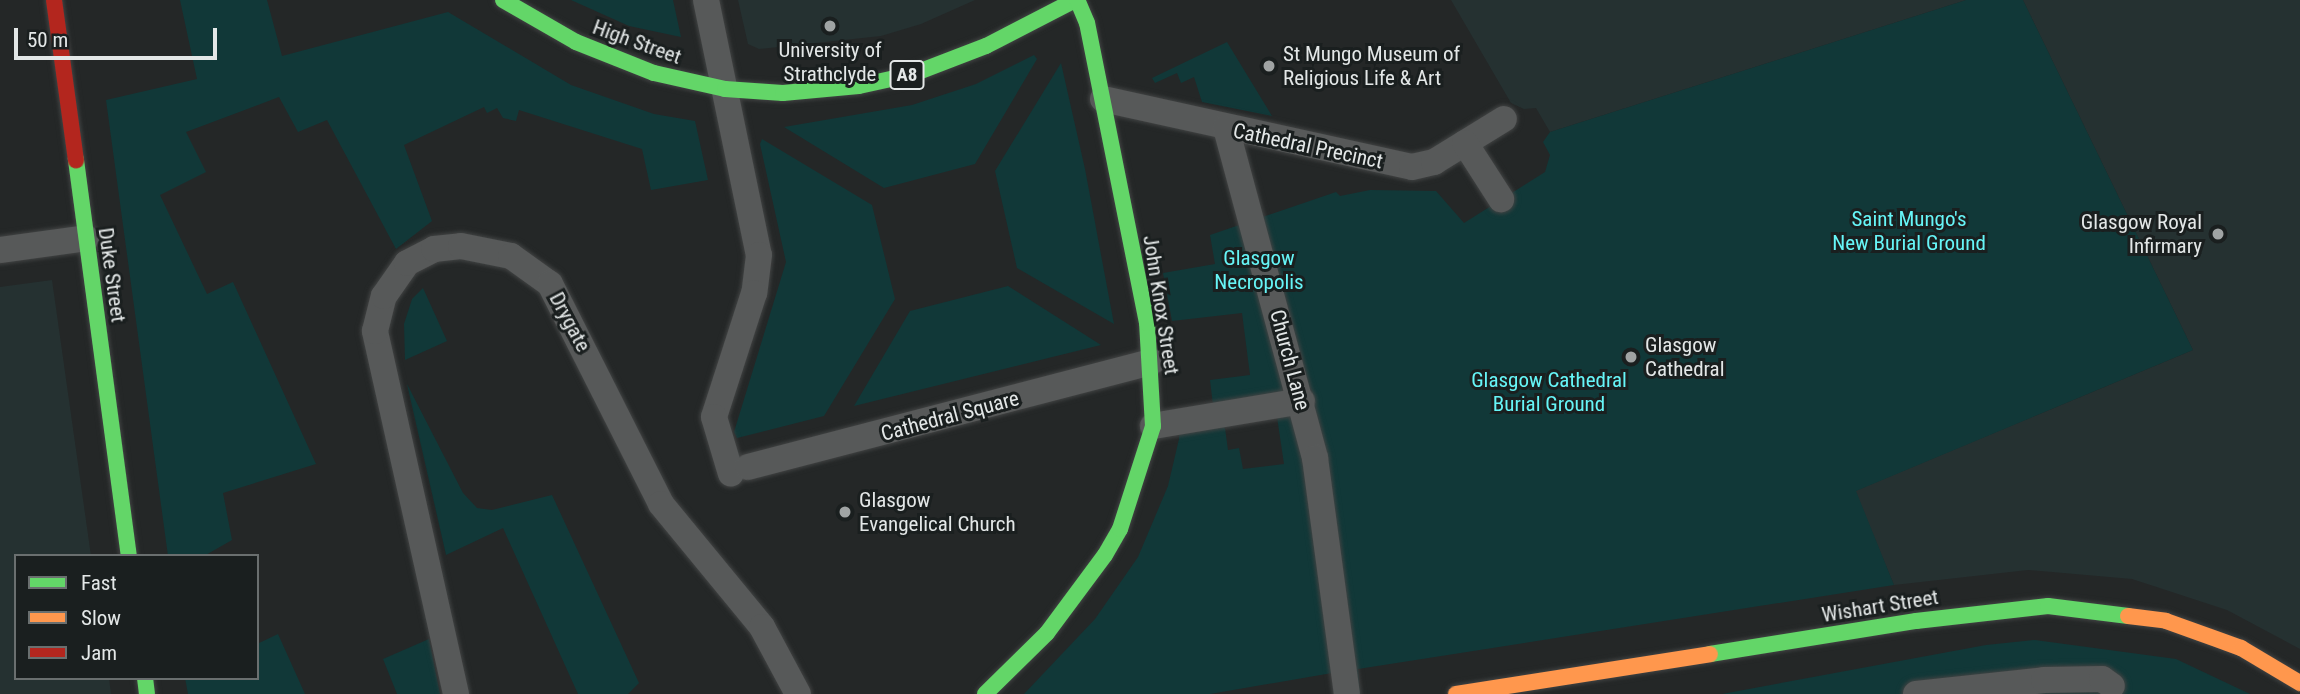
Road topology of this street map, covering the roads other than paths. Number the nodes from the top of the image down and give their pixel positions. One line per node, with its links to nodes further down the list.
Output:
1 (54, 0): 11 (street, Duke Street)
2 (503, 0): 5 (street, High Street / A8)
3 (706, 0): 5 (street, Cathedral Square)
4 (1076, 0): 5 (street, A8); 6 (street, John Knox Street)
5 (724, 89): 13 (street, Cathedral Square)
6 (1103, 99): 8 (street, Cathedral Precinct); 13 (street, John Knox Street)
7 (1504, 119): 9 (street, Cathedral Precinct)
8 (1226, 128): 9 (street, Cathedral Precinct); 14 (street, Church Lane)
9 (1465, 142): 10 (street)
10 (1501, 200)
11 (86, 238): 12 (street); 16 (street, Duke Street)
12 (0, 250)
13 (1152, 362): 15 (street, John Knox Street)
14 (1302, 401): 15 (street); 22 (street, Church Lane)
15 (1153, 426): 21 (street, John Knox Street)
16 (129, 554)
17 (2300, 682): 23 (street, Wishart Street)
18 (2112, 686): 24 (street)
19 (456, 694): 20 (street, Drygate)
20 (798, 694)
21 (985, 694)
22 (1347, 694)
23 (1456, 694)
24 (1916, 694)

